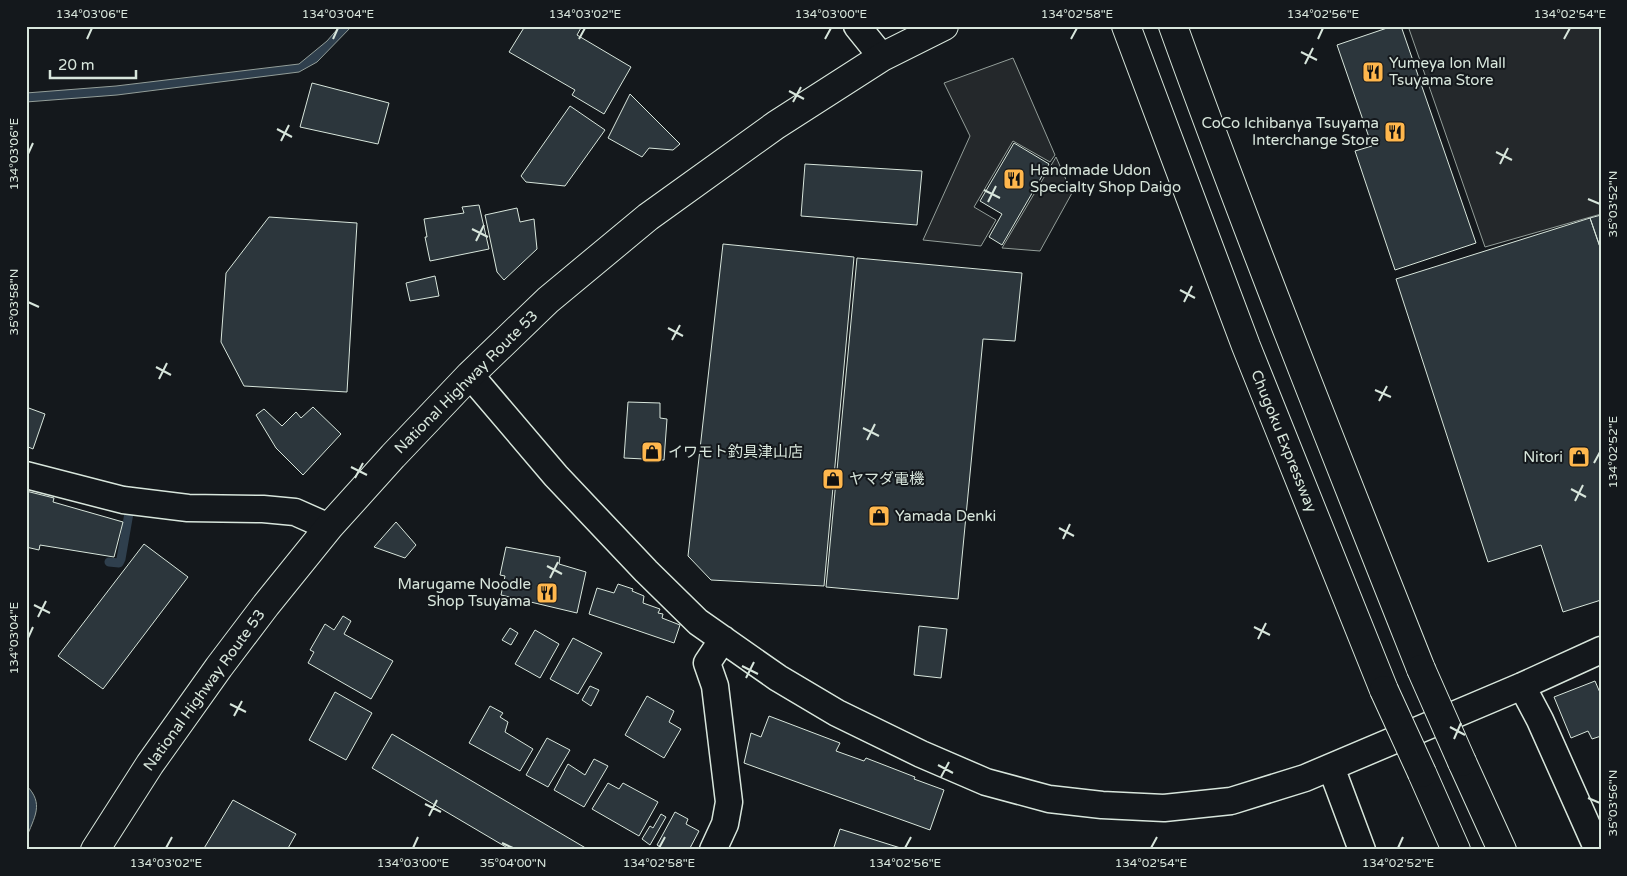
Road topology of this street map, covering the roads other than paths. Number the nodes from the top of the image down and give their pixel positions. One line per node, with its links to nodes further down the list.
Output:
1 (857, 26): 6 (street)
2 (944, 26): 6 (highway, National Highway Route 53)
3 (1173, 26): 7 (highway)
4 (1189, 26): 7 (highway)
5 (1119, 31): 18 (highway, Chugoku Expressway, bridge)
6 (882, 57): 8 (highway, National Highway Route 53)
7 (1285, 327): 19 (highway, bridge)
8 (470, 375): 10 (highway, National Highway Route 53); 11 (street)
9 (26, 475): 10 (street)
10 (329, 528): 15 (highway, National Highway Route 53)
11 (722, 639): 14 (street); 16 (street)
12 (1601, 650): 13 (street)
13 (1522, 686): 14 (street); 20 (street)
14 (1332, 767): 17 (street)
15 (96, 850)
16 (713, 850)
17 (1362, 850)
18 (1456, 850)
19 (1502, 850)
20 (1598, 850)

